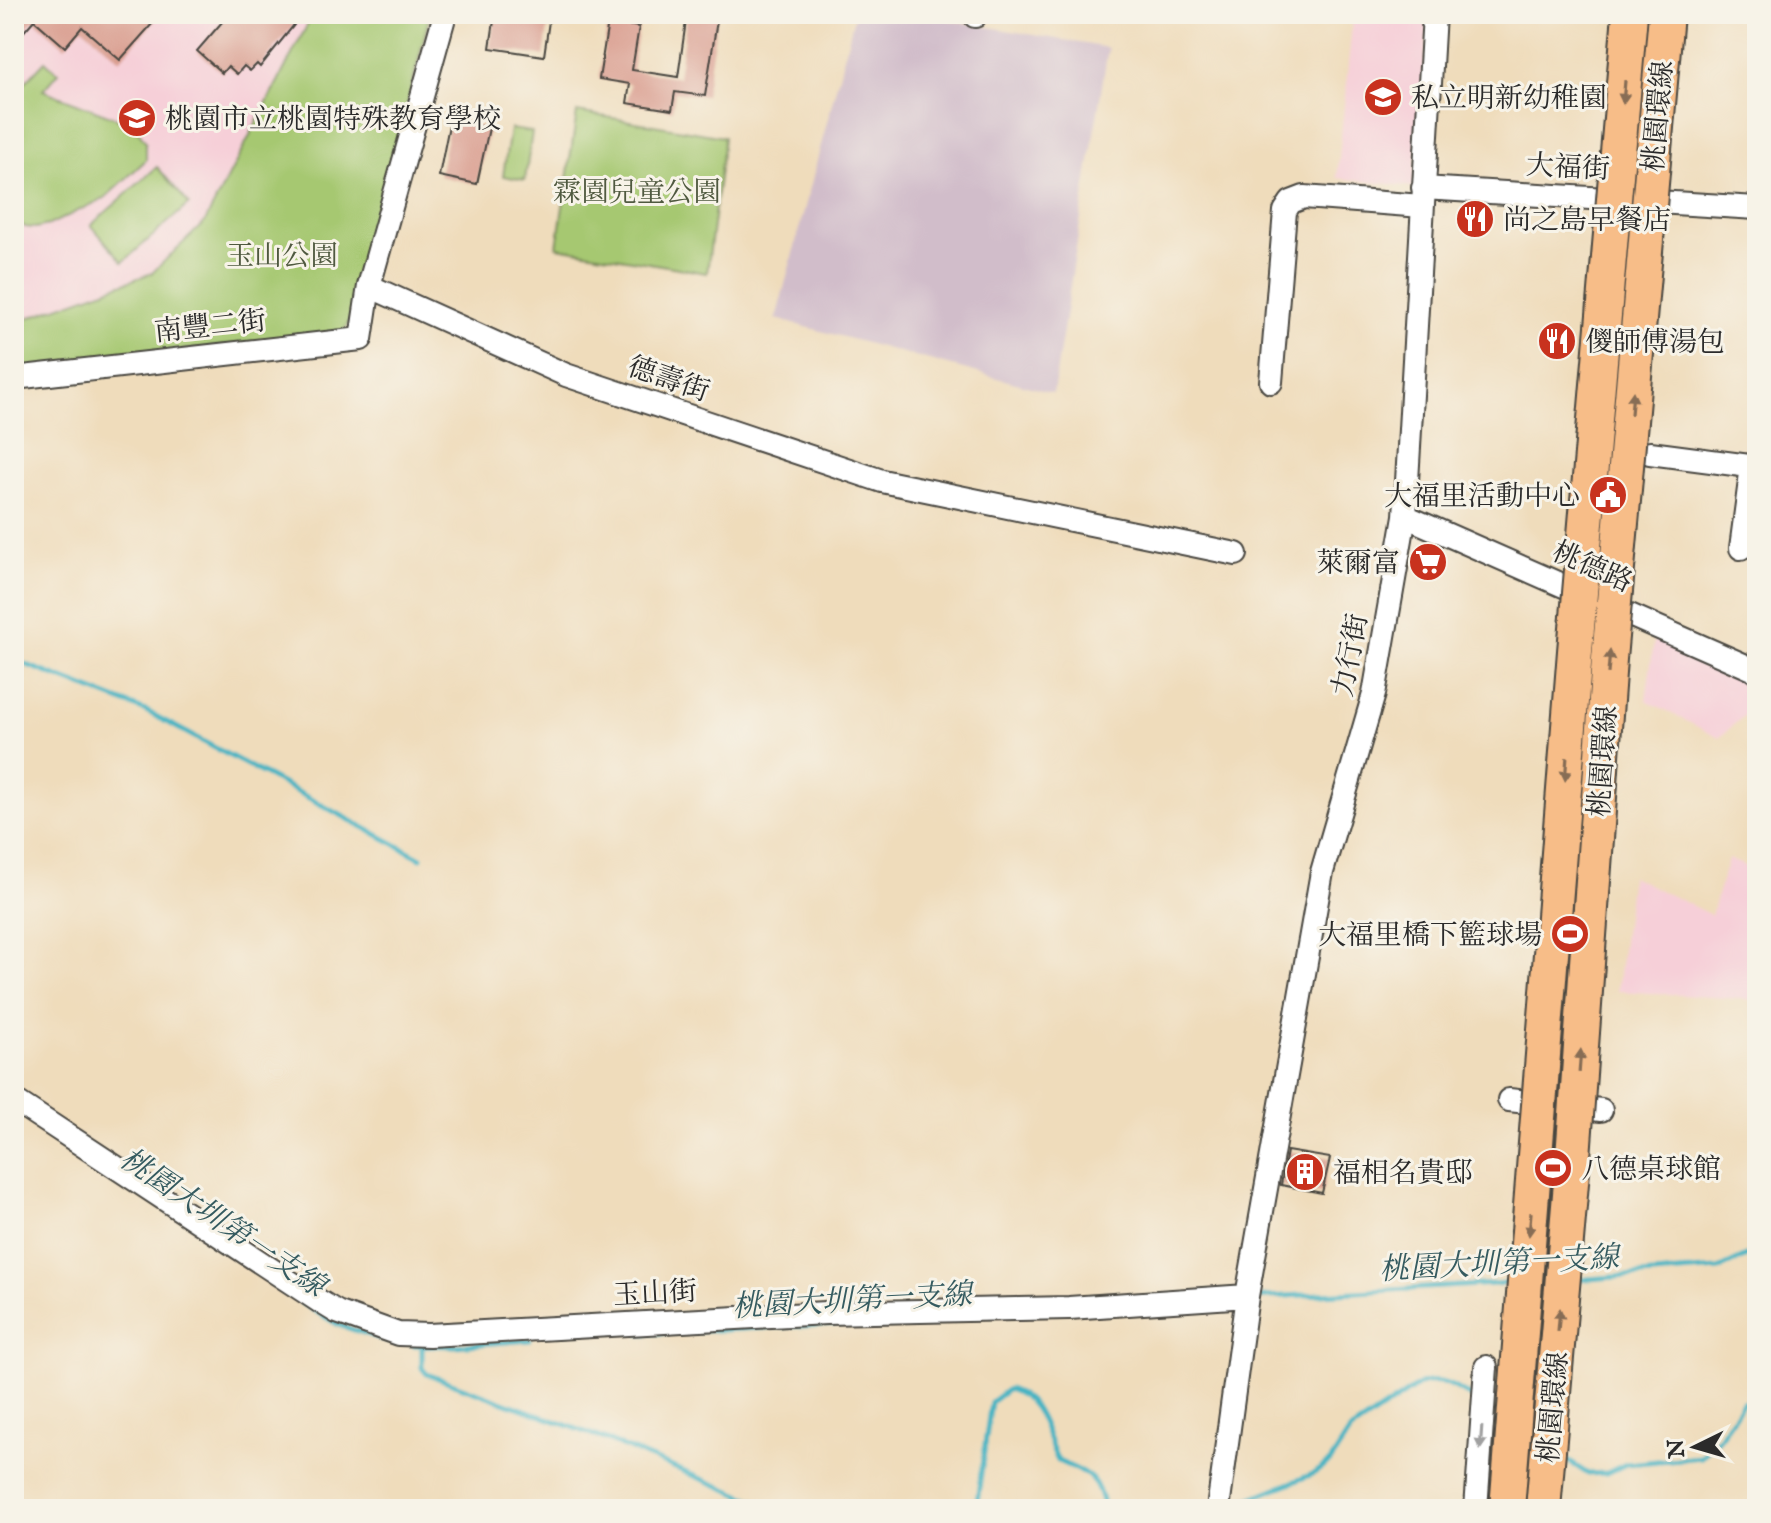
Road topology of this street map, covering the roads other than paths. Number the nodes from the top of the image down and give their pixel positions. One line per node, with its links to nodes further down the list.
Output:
1 (445, 14): 7 (street)
2 (1434, 14): 5 (street, 力行街)
3 (1630, 14): 23 (highway, 桃園環線, one-way to 23, bridge)
4 (1666, 14): 24 (highway, 桃園環線, one-way to 4, bridge)
5 (1422, 197): 6 (street, 大福街); 9 (street, 大福街); 12 (street, 力行街)
6 (1757, 208)
7 (369, 286): 8 (street, 南豐二街); 14 (street, 德壽街)
8 (14, 378)
9 (1271, 382)
10 (1650, 453): 11 (street)
11 (1754, 467): 13 (street)
12 (1405, 516): 15 (street, 桃德路); 19 (street, 力行街)
13 (1741, 548)
14 (1236, 554)
15 (1757, 671)
16 (14, 1100): 19 (street, 玉山街)
17 (1509, 1100): 18 (street)
18 (1601, 1110)
19 (1247, 1296): 21 (street)
20 (1486, 1367): 22 (street, one-way to 22)
21 (1218, 1509)
22 (1476, 1509)
23 (1507, 1509)
24 (1543, 1509)

